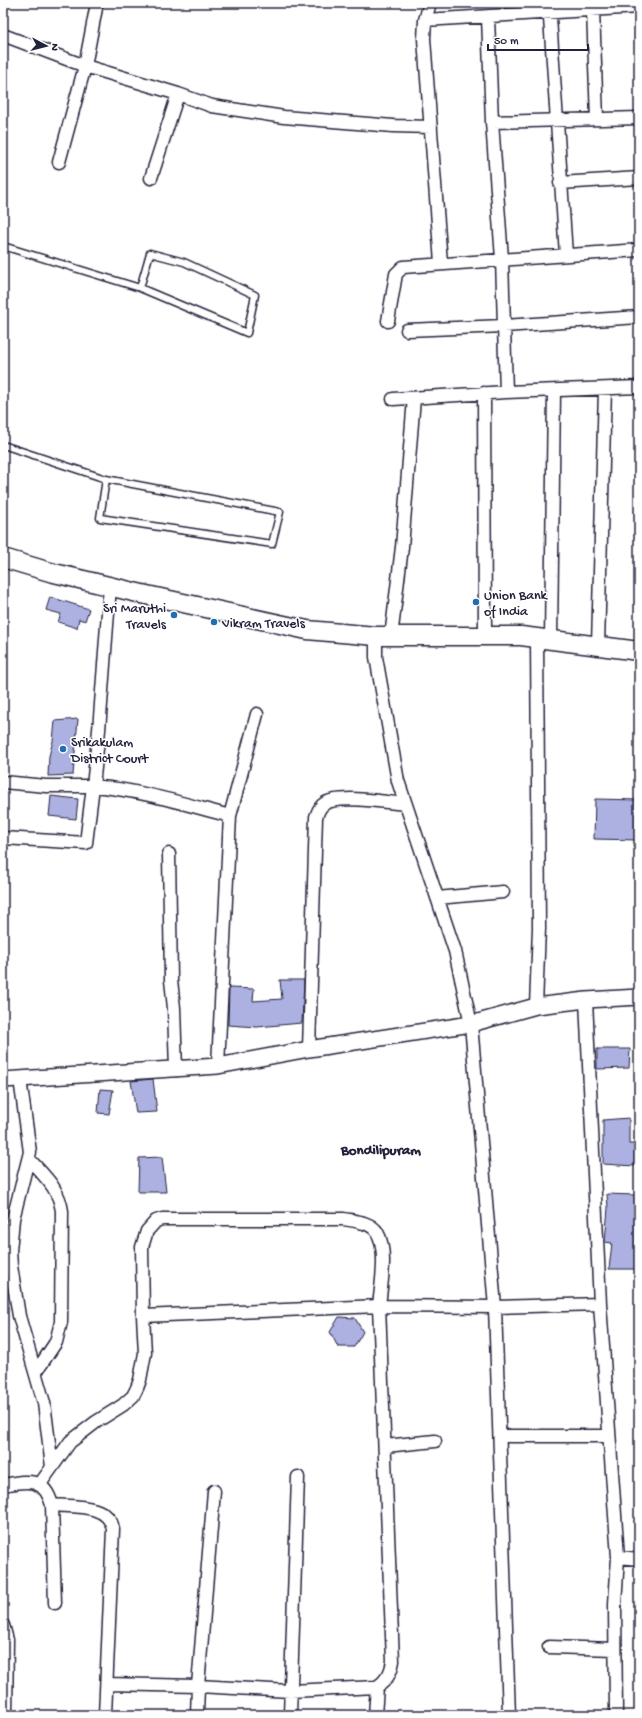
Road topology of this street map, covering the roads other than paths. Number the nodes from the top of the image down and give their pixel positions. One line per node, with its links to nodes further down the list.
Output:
1 (97, 3): 9 (street)
2 (430, 3): 7 (street)
3 (639, 7): 5 (street)
4 (549, 8): 5 (street); 6 (street); 13 (street)
5 (593, 10): 12 (street)
6 (488, 17): 7 (street); 14 (street)
7 (425, 20): 15 (street)
8 (3, 35): 9 (street)
9 (85, 66): 10 (street); 16 (street)
10 (178, 94): 15 (street); 17 (street)
11 (639, 118): 12 (street)
12 (596, 119): 13 (street)
13 (557, 120): 14 (street); 19 (street)
14 (492, 122): 23 (street)
15 (431, 127): 24 (street)
16 (59, 162)
17 (151, 178)
18 (639, 178): 19 (street)
19 (560, 183): 22 (street)
20 (3, 246): 25 (lane)
21 (639, 250): 22 (street)
22 (566, 255): 23 (street)
23 (502, 259): 24 (street); 28 (street)
24 (441, 263): 27 (street)
25 (140, 288): 25 (lane)
26 (639, 317): 28 (street)
27 (388, 320)
28 (504, 326): 29 (street); 33 (street)
29 (407, 330)
30 (639, 387): 31 (street)
31 (605, 389): 32 (street); 44 (street)
32 (554, 391): 33 (street); 43 (street)
33 (506, 392): 34 (street)
34 (484, 393): 35 (street); 42 (street)
35 (414, 398): 36 (street); 41 (street)
36 (393, 399)
37 (3, 445): 38 (lane)
38 (106, 478): 38 (lane)
39 (3, 558): 40 (main road)
40 (110, 586): 41 (main road); 48 (street)
41 (384, 636): 42 (main road); 49 (street)
42 (485, 636): 43 (main road)
43 (544, 639): 44 (main road); 57 (street)
44 (598, 646): 45 (main road)
45 (639, 651)
46 (257, 714): 50 (street)
47 (3, 782): 48 (street)
48 (93, 786): 50 (street); 51 (street)
49 (404, 804): 54 (street); 59 (street)
50 (230, 816): 60 (street)
51 (3, 838)
52 (169, 854): 61 (street)
53 (503, 892): 54 (street)
54 (437, 898): 58 (street)
55 (639, 997): 56 (street)
56 (586, 1000): 57 (street); 65 (street)
57 (536, 1006): 58 (street)
58 (472, 1024): 59 (street); 67 (street)
59 (309, 1049): 60 (street)
60 (218, 1066): 61 (street)
61 (176, 1070): 62 (street)
62 (20, 1079): 63 (street); 64 (street)
63 (3, 1080)
64 (29, 1159): 69 (street); 69 (street)
65 (600, 1304): 67 (street); 71 (street)
66 (379, 1306): 67 (street); 68 (street); 68 (street); 73 (street)
67 (495, 1307): 70 (street)
68 (142, 1316): 74 (street)
69 (36, 1372): 74 (street)
70 (500, 1436): 71 (street); 95 (street)
71 (609, 1436): 80 (street)
72 (435, 1441): 73 (street)
73 (386, 1446): 88 (street)
74 (52, 1467): 76 (street)
75 (298, 1477): 89 (street)
76 (40, 1484): 77 (street); 79 (street)
77 (3, 1485)
78 (214, 1491): 87 (street)
79 (52, 1505): 82 (street); 86 (street)
80 (618, 1557): 81 (street); 85 (street)
81 (639, 1559)
82 (55, 1603)
83 (3, 1625): 90 (street)
84 (549, 1647): 85 (street)
85 (615, 1649): 96 (street)
86 (107, 1684): 87 (street); 91 (street)
87 (198, 1686): 89 (street); 92 (street)
88 (377, 1687): 89 (street); 94 (street)
89 (290, 1691): 93 (street)
90 (6, 1715)
91 (105, 1715)
92 (197, 1715)
93 (290, 1715)
94 (375, 1715)
95 (510, 1715)
96 (616, 1715)

